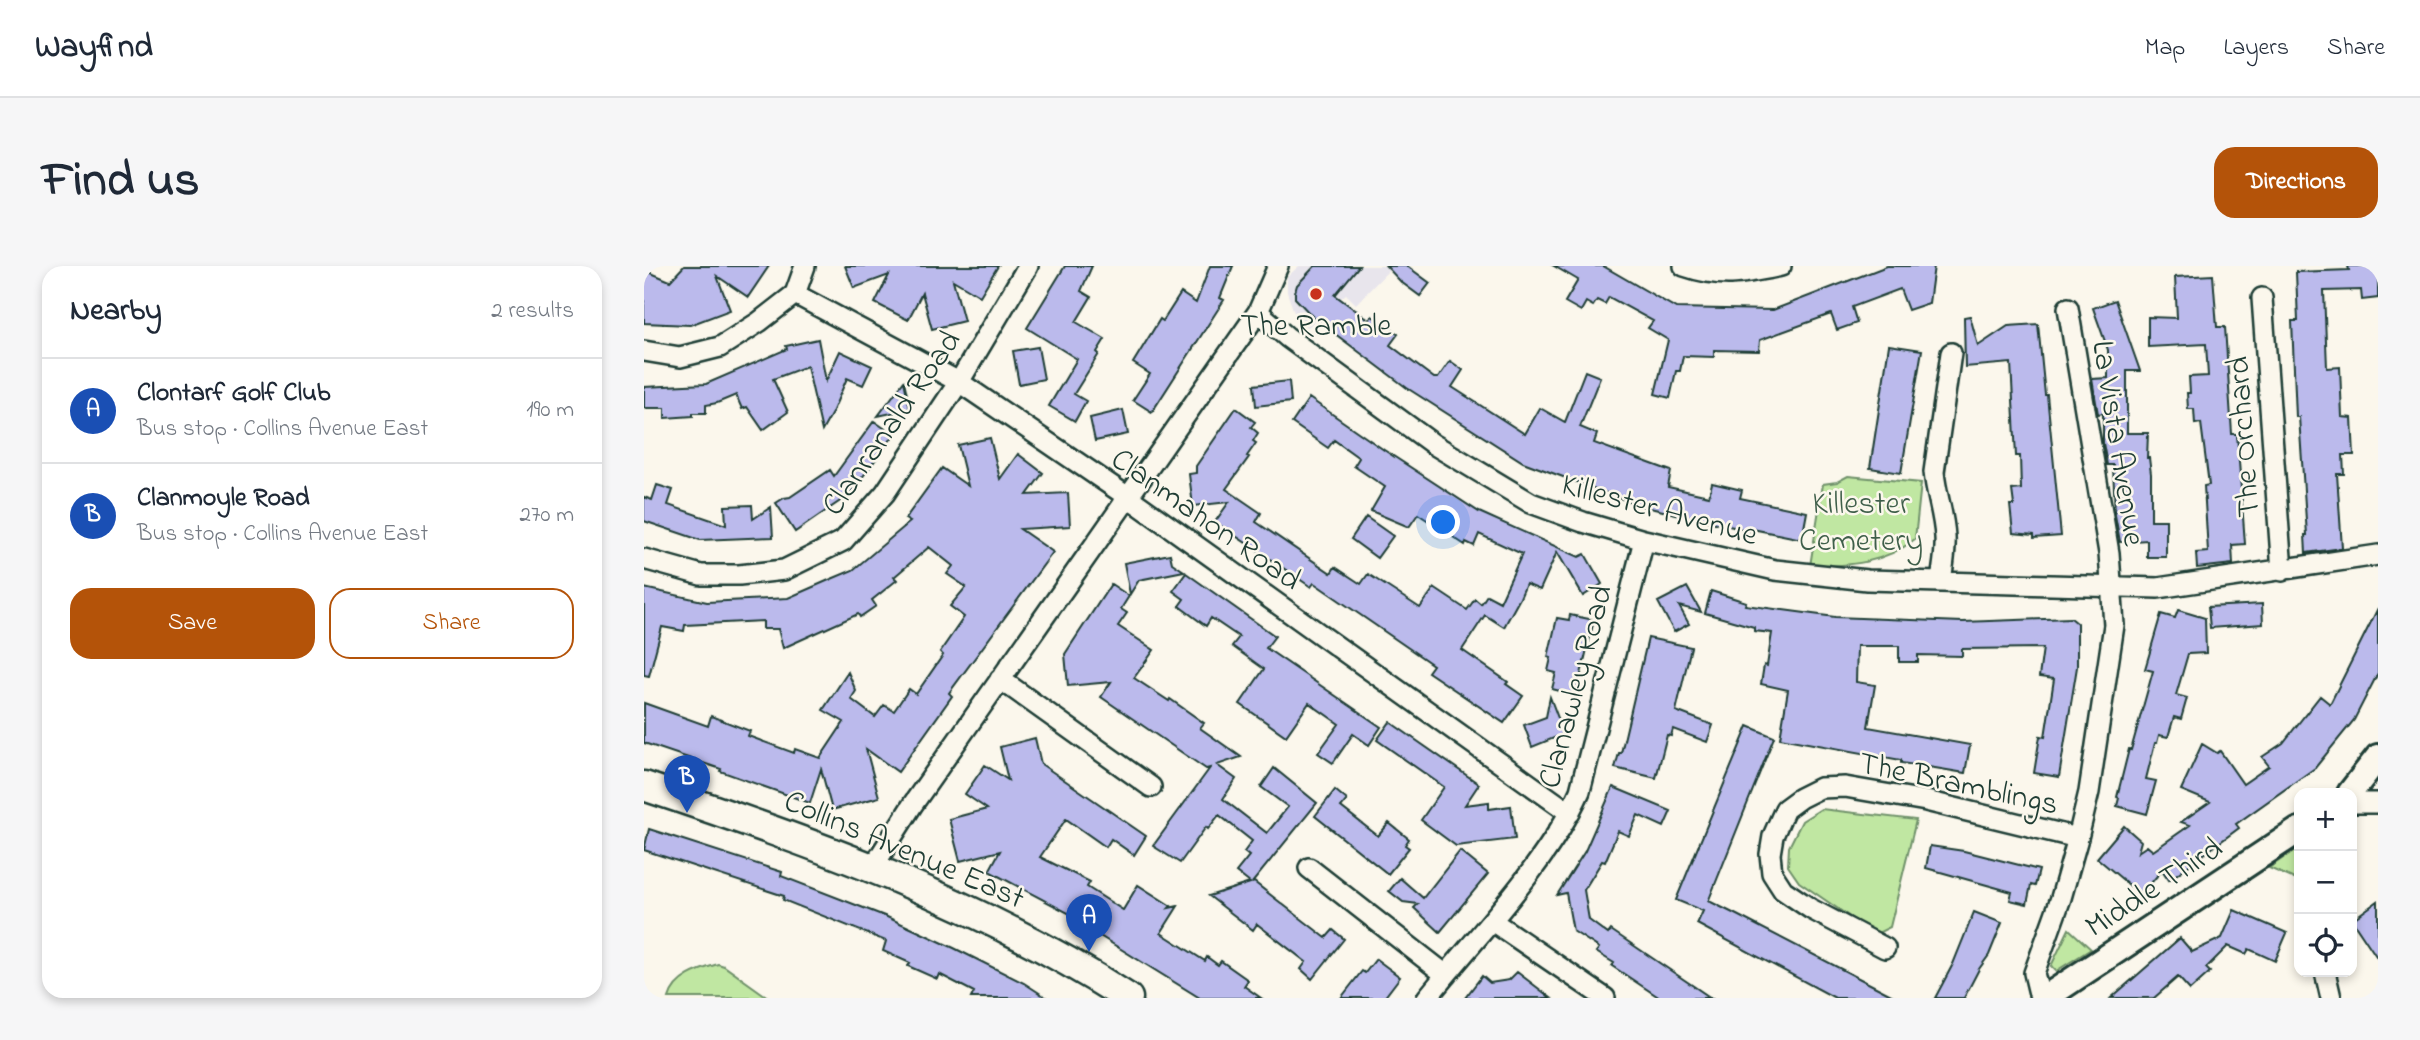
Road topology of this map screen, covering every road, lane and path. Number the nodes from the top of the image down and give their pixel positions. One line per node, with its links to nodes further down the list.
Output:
1 (805, 266): 6 (street)
2 (1028, 266): 12 (street, Clanranald Road)
3 (1278, 266): 9 (street)
4 (1684, 266): 5 (street)
5 (1781, 266)
6 (795, 294): 10 (street); 12 (street, Clanmahon Road)
7 (2262, 298): 17 (street, The Orchard)
8 (2068, 308): 19 (street, La Vista Avenue)
9 (1258, 312): 13 (street); 14 (street, Killester Avenue)
10 (644, 351)
11 (1951, 353): 18 (street)
12 (959, 382): 13 (street, Clanmahon Road); 16 (street, Clanranald Road)
13 (1128, 497): 20 (street); 27 (street, Clanmahon Road)
14 (1644, 540): 18 (street, Killester Avenue); 27 (street, Clanawley Road)
15 (2378, 555): 17 (street)
16 (644, 559)
17 (2282, 571): 19 (street)
18 (1941, 581): 19 (street, Killester Avenue)
19 (2112, 588): 29 (street)
20 (999, 679): 23 (street); 30 (street)
21 (2378, 757): 24 (street)
22 (644, 786): 30 (main road, Collins Avenue East)
23 (1151, 787)
24 (2354, 788)
25 (2357, 803): 26 (street)
26 (2378, 803)
27 (1570, 813): 32 (street, Clanawley Road)
28 (2294, 833): 39 (street, Middle Third)
29 (2078, 838): 33 (street, The Bramblings); 39 (street)
30 (873, 867): 36 (main road, Collins Avenue East)
31 (1309, 868): 34 (street)
32 (1492, 920): 34 (street, Clanawley Road); 38 (street)
33 (1885, 948)
34 (1446, 975): 37 (street, Clanawley Road)
35 (2326, 977): 40 (street)
36 (1128, 998)
37 (1427, 998)
38 (1605, 998)
39 (2042, 998)
40 (2331, 998)

